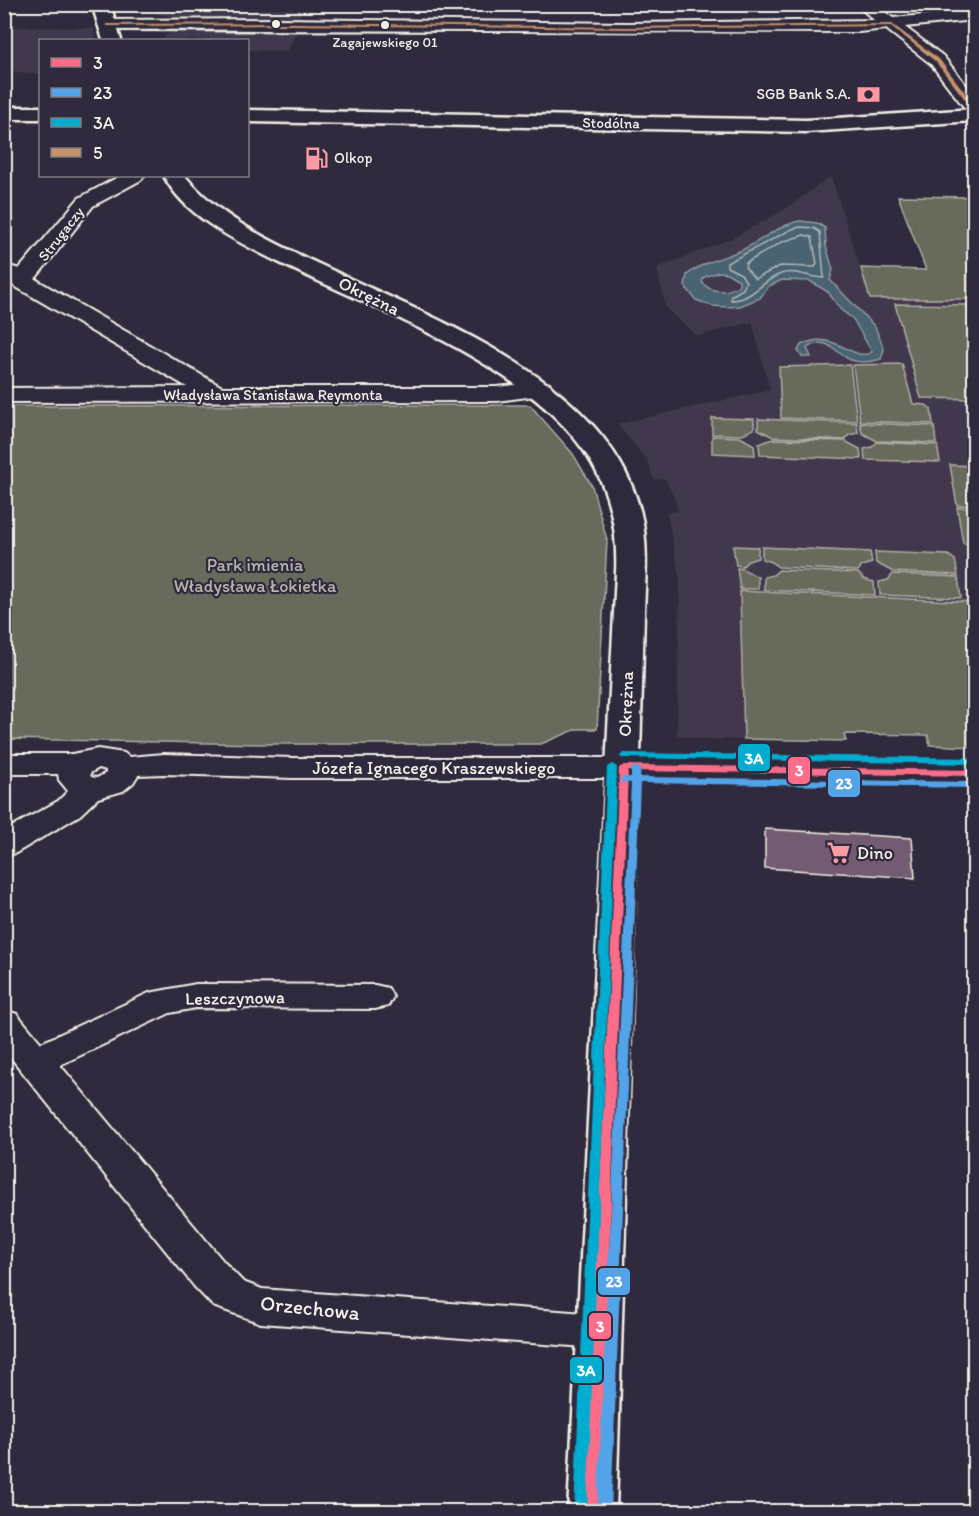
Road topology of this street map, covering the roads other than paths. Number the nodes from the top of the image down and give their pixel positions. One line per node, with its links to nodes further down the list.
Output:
1 (101, 4): 11 (street)
2 (428, 4): 9 (street)
3 (864, 4): 10 (street)
4 (945, 4): 6 (street)
5 (969, 4): 7 (street)
6 (913, 8)
7 (975, 8)
8 (975, 15): 10 (street)
9 (429, 25): 10 (street); 11 (street)
10 (892, 25): 12 (street)
11 (110, 33)
12 (975, 107)
13 (4, 112): 14 (street)
14 (39, 113)
15 (975, 115): 16 (street, Stodólna)
16 (249, 116)
17 (132, 177): 19 (street, Strugaczy)
18 (175, 177): 20 (street, Okrężna)
19 (13, 275): 22 (street)
20 (541, 389): 22 (street, Władysława Stanisława Reymonta); 24 (street, Okrężna)
21 (4, 395): 22 (street, Władysława Stanisława Reymonta)
22 (218, 395)
23 (4, 764): 27 (street, Józefa Ignacego Kraszewskiego)
24 (624, 768): 25 (street); 27 (street, Józefa Ignacego Kraszewskiego); 32 (street, Okrężna)
25 (975, 773)
26 (4, 775): 27 (street, Józefa Ignacego Kraszewskiego)
27 (98, 775): 28 (street)
28 (4, 846)
29 (375, 997): 31 (street, Leszczynowa)
30 (4, 1023): 31 (street, Orzechowa)
31 (36, 1061): 32 (street, Orzechowa)
32 (599, 1331): 33 (street, Okrężna)
33 (592, 1512)

